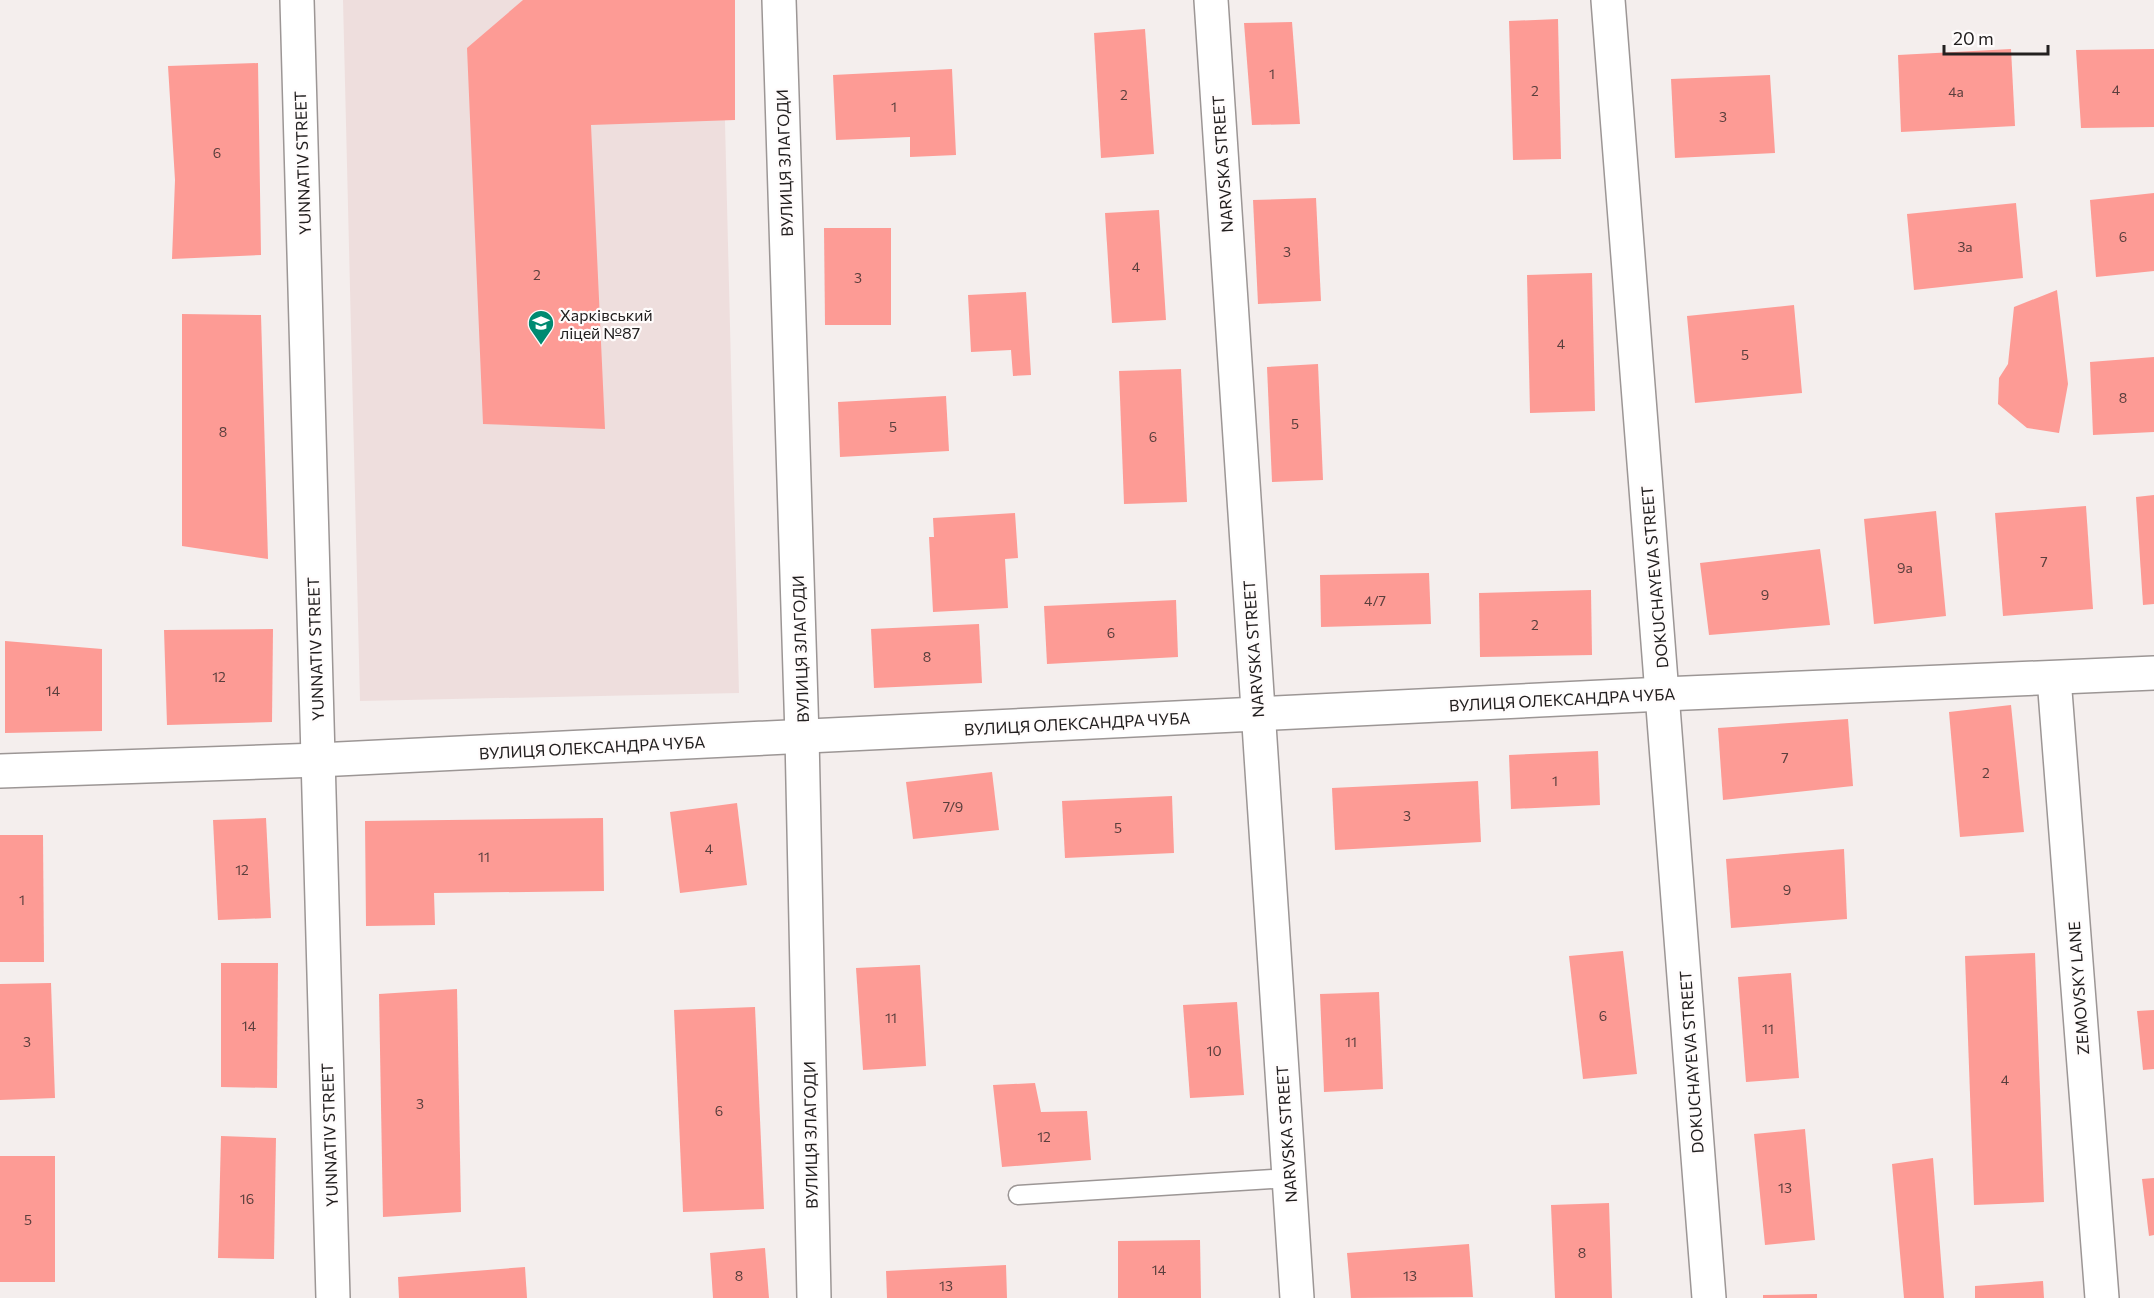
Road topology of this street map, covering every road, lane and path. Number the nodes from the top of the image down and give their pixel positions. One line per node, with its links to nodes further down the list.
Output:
1 (297, 0): 10 (street, YUNNATIV STREET)
2 (779, 0): 9 (street, ВУЛИЦЯ ЗЛАГОДИ)
3 (1211, 0): 8 (street, NARVSKA STREET)
4 (1608, 0): 7 (street, DOKUCHAYEVA STREET)
5 (2154, 673): 6 (street, ВУЛИЦЯ ОЛЕКСАНДРА ЧУБА)
6 (2054, 678): 7 (street, ВУЛИЦЯ ОЛЕКСАНДРА ЧУБА); 18 (street, ZEMOVSKY LANE)
7 (1663, 694): 8 (street, ВУЛИЦЯ ОЛЕКСАНДРА ЧУБА); 17 (street, DOKUCHAYEVA STREET)
8 (1257, 714): 9 (street, ВУЛИЦЯ ОЛЕКСАНДРА ЧУБА); 12 (street, NARVSKA STREET)
9 (802, 736): 10 (street, ВУЛИЦЯ ОЛЕКСАНДРА ЧУБА); 15 (street, ВУЛИЦЯ ЗЛАГОДИ)
10 (318, 760): 11 (street, ВУЛИЦЯ ОЛЕКСАНДРА ЧУБА); 14 (street, YUNNATIV STREET)
11 (0, 771)
12 (1289, 1178): 13 (lane); 16 (street, NARVSKA STREET)
13 (1018, 1196)
14 (333, 1298)
15 (814, 1298)
16 (1297, 1298)
17 (1709, 1298)
18 (2102, 1298)

